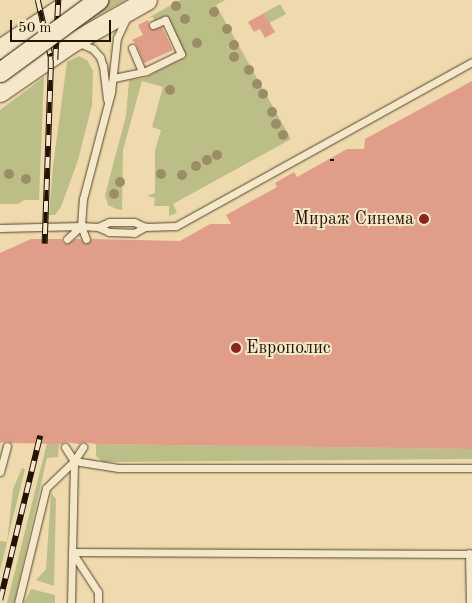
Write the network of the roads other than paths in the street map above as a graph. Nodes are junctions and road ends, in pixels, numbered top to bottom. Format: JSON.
{"nodes":[{"id":1,"x":73,"y":0,"type":"edge"},
{"id":2,"x":98,"y":0,"type":"edge"},
{"id":3,"x":144,"y":2,"type":"edge"},
{"id":4,"x":153,"y":25,"type":"dead end"},
{"id":5,"x":71,"y":43,"type":"junction"},
{"id":6,"x":132,"y":48,"type":"dead end"},
{"id":7,"x":0,"y":49,"type":"edge"},
{"id":8,"x":472,"y":62,"type":"edge"},
{"id":9,"x":0,"y":72,"type":"edge"},
{"id":10,"x":142,"y":72,"type":"junction"},
{"id":11,"x":114,"y":78,"type":"junction"},
{"id":12,"x":0,"y":92,"type":"edge"},
{"id":13,"x":108,"y":105,"type":"junction"},
{"id":14,"x":81,"y":226,"type":"junction"},
{"id":15,"x":98,"y":227,"type":"junction"},
{"id":16,"x":145,"y":227,"type":"junction"},
{"id":17,"x":0,"y":228,"type":"edge"},
{"id":18,"x":67,"y":239,"type":"dead end"},
{"id":19,"x":86,"y":239,"type":"dead end"},
{"id":20,"x":7,"y":446,"type":"dead end"},
{"id":21,"x":83,"y":446,"type":"dead end"},
{"id":22,"x":65,"y":447,"type":"dead end"},
{"id":23,"x":74,"y":462,"type":"junction"},
{"id":24,"x":472,"y":468,"type":"edge"},
{"id":25,"x":0,"y":472,"type":"edge"},
{"id":26,"x":72,"y":552,"type":"junction"},
{"id":27,"x":471,"y":554,"type":"edge"},
{"id":28,"x":18,"y":603,"type":"edge"},
{"id":29,"x":71,"y":603,"type":"edge"},
{"id":30,"x":98,"y":603,"type":"edge"},
{"id":31,"x":470,"y":603,"type":"edge"}],
"edges":[{"from":1,"to":7,"type":"main road"},
{"from":2,"to":9,"type":"main road","bridge":true},
{"from":3,"to":5,"type":"main road"},
{"from":3,"to":11,"type":"lane"},
{"from":4,"to":10,"type":"lane"},
{"from":5,"to":12,"type":"main road"},
{"from":5,"to":13,"type":"lane"},
{"from":6,"to":10,"type":"lane"},
{"from":8,"to":16,"type":"lane"},
{"from":10,"to":11,"type":"lane"},
{"from":11,"to":13,"type":"lane"},
{"from":13,"to":14,"type":"lane"},
{"from":14,"to":15,"type":"lane"},
{"from":14,"to":17,"type":"lane"},
{"from":14,"to":18,"type":"lane"},
{"from":14,"to":19,"type":"lane"},
{"from":15,"to":16,"type":"lane"},
{"from":15,"to":16,"type":"lane"},
{"from":20,"to":25,"type":"lane"},
{"from":21,"to":23,"type":"lane"},
{"from":22,"to":23,"type":"lane"},
{"from":23,"to":24,"type":"lane"},
{"from":23,"to":26,"type":"lane"},
{"from":23,"to":28,"type":"lane"},
{"from":26,"to":27,"type":"lane"},
{"from":26,"to":29,"type":"lane"},
{"from":26,"to":30,"type":"lane"},
{"from":27,"to":31,"type":"lane"}]}
